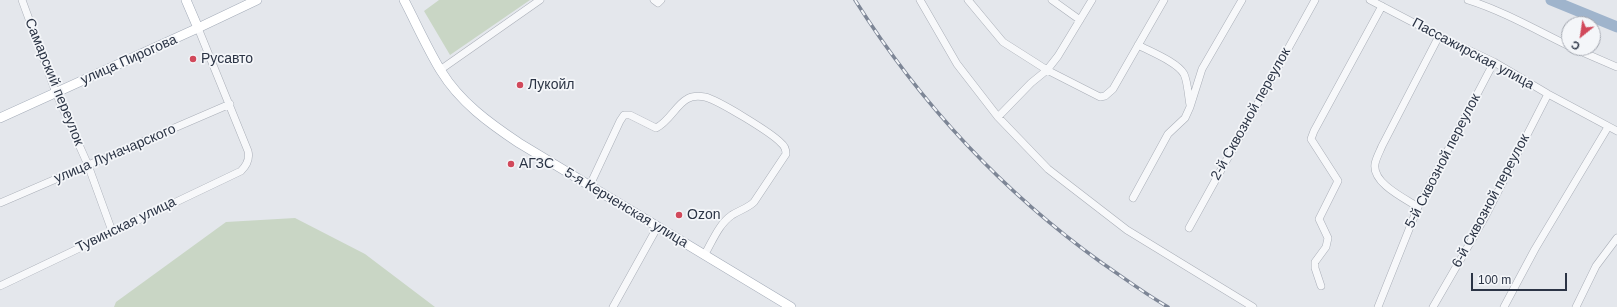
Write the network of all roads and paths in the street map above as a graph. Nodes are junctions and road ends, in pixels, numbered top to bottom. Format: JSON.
{"nodes":[{"id":1,"x":22,"y":0,"type":"edge"},
{"id":2,"x":186,"y":0,"type":"edge"},
{"id":3,"x":257,"y":0,"type":"edge"},
{"id":4,"x":404,"y":0,"type":"edge"},
{"id":5,"x":540,"y":0,"type":"edge"},
{"id":6,"x":654,"y":0,"type":"edge"},
{"id":7,"x":661,"y":0,"type":"edge"},
{"id":8,"x":920,"y":0,"type":"edge"},
{"id":9,"x":968,"y":0,"type":"edge"},
{"id":10,"x":1052,"y":0,"type":"edge"},
{"id":11,"x":1092,"y":0,"type":"edge"},
{"id":12,"x":1164,"y":0,"type":"edge"},
{"id":13,"x":1242,"y":0,"type":"edge"},
{"id":14,"x":1315,"y":0,"type":"edge"},
{"id":15,"x":1370,"y":0,"type":"edge"},
{"id":16,"x":1468,"y":0,"type":"edge"},
{"id":17,"x":1382,"y":6,"type":"junction"},
{"id":18,"x":1080,"y":20,"type":"junction"},
{"id":19,"x":198,"y":28,"type":"junction"},
{"id":20,"x":1439,"y":36,"type":"junction"},
{"id":21,"x":1561,"y":42,"type":"edge"},
{"id":22,"x":1138,"y":45,"type":"junction"},
{"id":23,"x":1592,"y":56,"type":"edge"},
{"id":24,"x":1494,"y":62,"type":"junction"},
{"id":25,"x":1617,"y":67,"type":"edge"},
{"id":26,"x":440,"y":70,"type":"junction"},
{"id":27,"x":1047,"y":70,"type":"junction"},
{"id":28,"x":56,"y":93,"type":"junction"},
{"id":29,"x":1548,"y":94,"type":"junction"},
{"id":30,"x":230,"y":104,"type":"junction"},
{"id":31,"x":1190,"y":107,"type":"junction"},
{"id":32,"x":998,"y":117,"type":"junction"},
{"id":33,"x":0,"y":118,"type":"edge"},
{"id":34,"x":1608,"y":127,"type":"junction"},
{"id":35,"x":1617,"y":131,"type":"edge"},
{"id":36,"x":88,"y":165,"type":"junction"},
{"id":37,"x":590,"y":185,"type":"junction"},
{"id":38,"x":1133,"y":198,"type":"dead end"},
{"id":39,"x":0,"y":203,"type":"edge"},
{"id":40,"x":1418,"y":207,"type":"junction"},
{"id":41,"x":658,"y":226,"type":"junction"},
{"id":42,"x":1188,"y":228,"type":"dead end"},
{"id":43,"x":112,"y":231,"type":"junction"},
{"id":44,"x":1617,"y":238,"type":"edge"},
{"id":45,"x":705,"y":254,"type":"junction"},
{"id":46,"x":0,"y":286,"type":"edge"},
{"id":47,"x":1321,"y":286,"type":"dead end"},
{"id":48,"x":613,"y":307,"type":"edge"},
{"id":49,"x":791,"y":307,"type":"edge"},
{"id":50,"x":1253,"y":307,"type":"edge"},
{"id":51,"x":1378,"y":307,"type":"edge"},
{"id":52,"x":1433,"y":307,"type":"edge"},
{"id":53,"x":1504,"y":307,"type":"edge"},
{"id":54,"x":1576,"y":307,"type":"edge"}],
"edges":[{"from":1,"to":28,"type":"street","name":"Самарский переулок"},
{"from":2,"to":19,"type":"main road"},
{"from":3,"to":19,"type":"main road","name":"улица Пирогова"},
{"from":4,"to":26,"type":"main road","name":"5-я Керченская улица"},
{"from":5,"to":26,"type":"street"},
{"from":6,"to":7,"type":"street"},
{"from":8,"to":32,"type":"street"},
{"from":9,"to":27,"type":"street"},
{"from":10,"to":18,"type":"street"},
{"from":11,"to":18,"type":"street"},
{"from":12,"to":22,"type":"street"},
{"from":13,"to":31,"type":"street"},
{"from":14,"to":42,"type":"street","name":"2-й Сквозной переулок"},
{"from":15,"to":17,"type":"street","name":"Пассажирская улица"},
{"from":16,"to":21,"type":"street"},
{"from":17,"to":20,"type":"street","name":"Пассажирская улица"},
{"from":17,"to":47,"type":"street"},
{"from":18,"to":27,"type":"street"},
{"from":19,"to":28,"type":"main road","name":"улица Пирогова"},
{"from":19,"to":30,"type":"street"},
{"from":20,"to":24,"type":"street","name":"Пассажирская улица"},
{"from":20,"to":40,"type":"street"},
{"from":22,"to":27,"type":"street"},
{"from":22,"to":31,"type":"street"},
{"from":23,"to":25,"type":"street"},
{"from":24,"to":29,"type":"street","name":"Пассажирская улица"},
{"from":24,"to":40,"type":"street","name":"5-й Сквозной переулок"},
{"from":26,"to":37,"type":"main road","name":"5-я Керченская улица"},
{"from":27,"to":32,"type":"street"},
{"from":28,"to":33,"type":"main road","name":"улица Пирогова"},
{"from":28,"to":36,"type":"street","name":"Самарский переулок"},
{"from":29,"to":34,"type":"street","name":"Пассажирская улица"},
{"from":29,"to":52,"type":"street","name":"6-й Сквозной переулок"},
{"from":30,"to":36,"type":"street","name":"улица Луначарского"},
{"from":30,"to":43,"type":"street","name":"Тувинская улица"},
{"from":31,"to":38,"type":"street"},
{"from":32,"to":50,"type":"street"},
{"from":34,"to":35,"type":"street","name":"Пассажирская улица"},
{"from":34,"to":53,"type":"street"},
{"from":36,"to":39,"type":"street","name":"улица Луначарского"},
{"from":36,"to":43,"type":"street","name":"Самарский переулок"},
{"from":37,"to":41,"type":"main road","name":"5-я Керченская улица"},
{"from":37,"to":45,"type":"street"},
{"from":40,"to":51,"type":"street","name":"5-й Сквозной переулок"},
{"from":41,"to":45,"type":"main road","name":"5-я Керченская улица"},
{"from":41,"to":48,"type":"street"},
{"from":43,"to":46,"type":"street","name":"Тувинская улица"},
{"from":44,"to":54,"type":"street"},
{"from":45,"to":49,"type":"main road","name":"5-я Керченская улица"}]}
